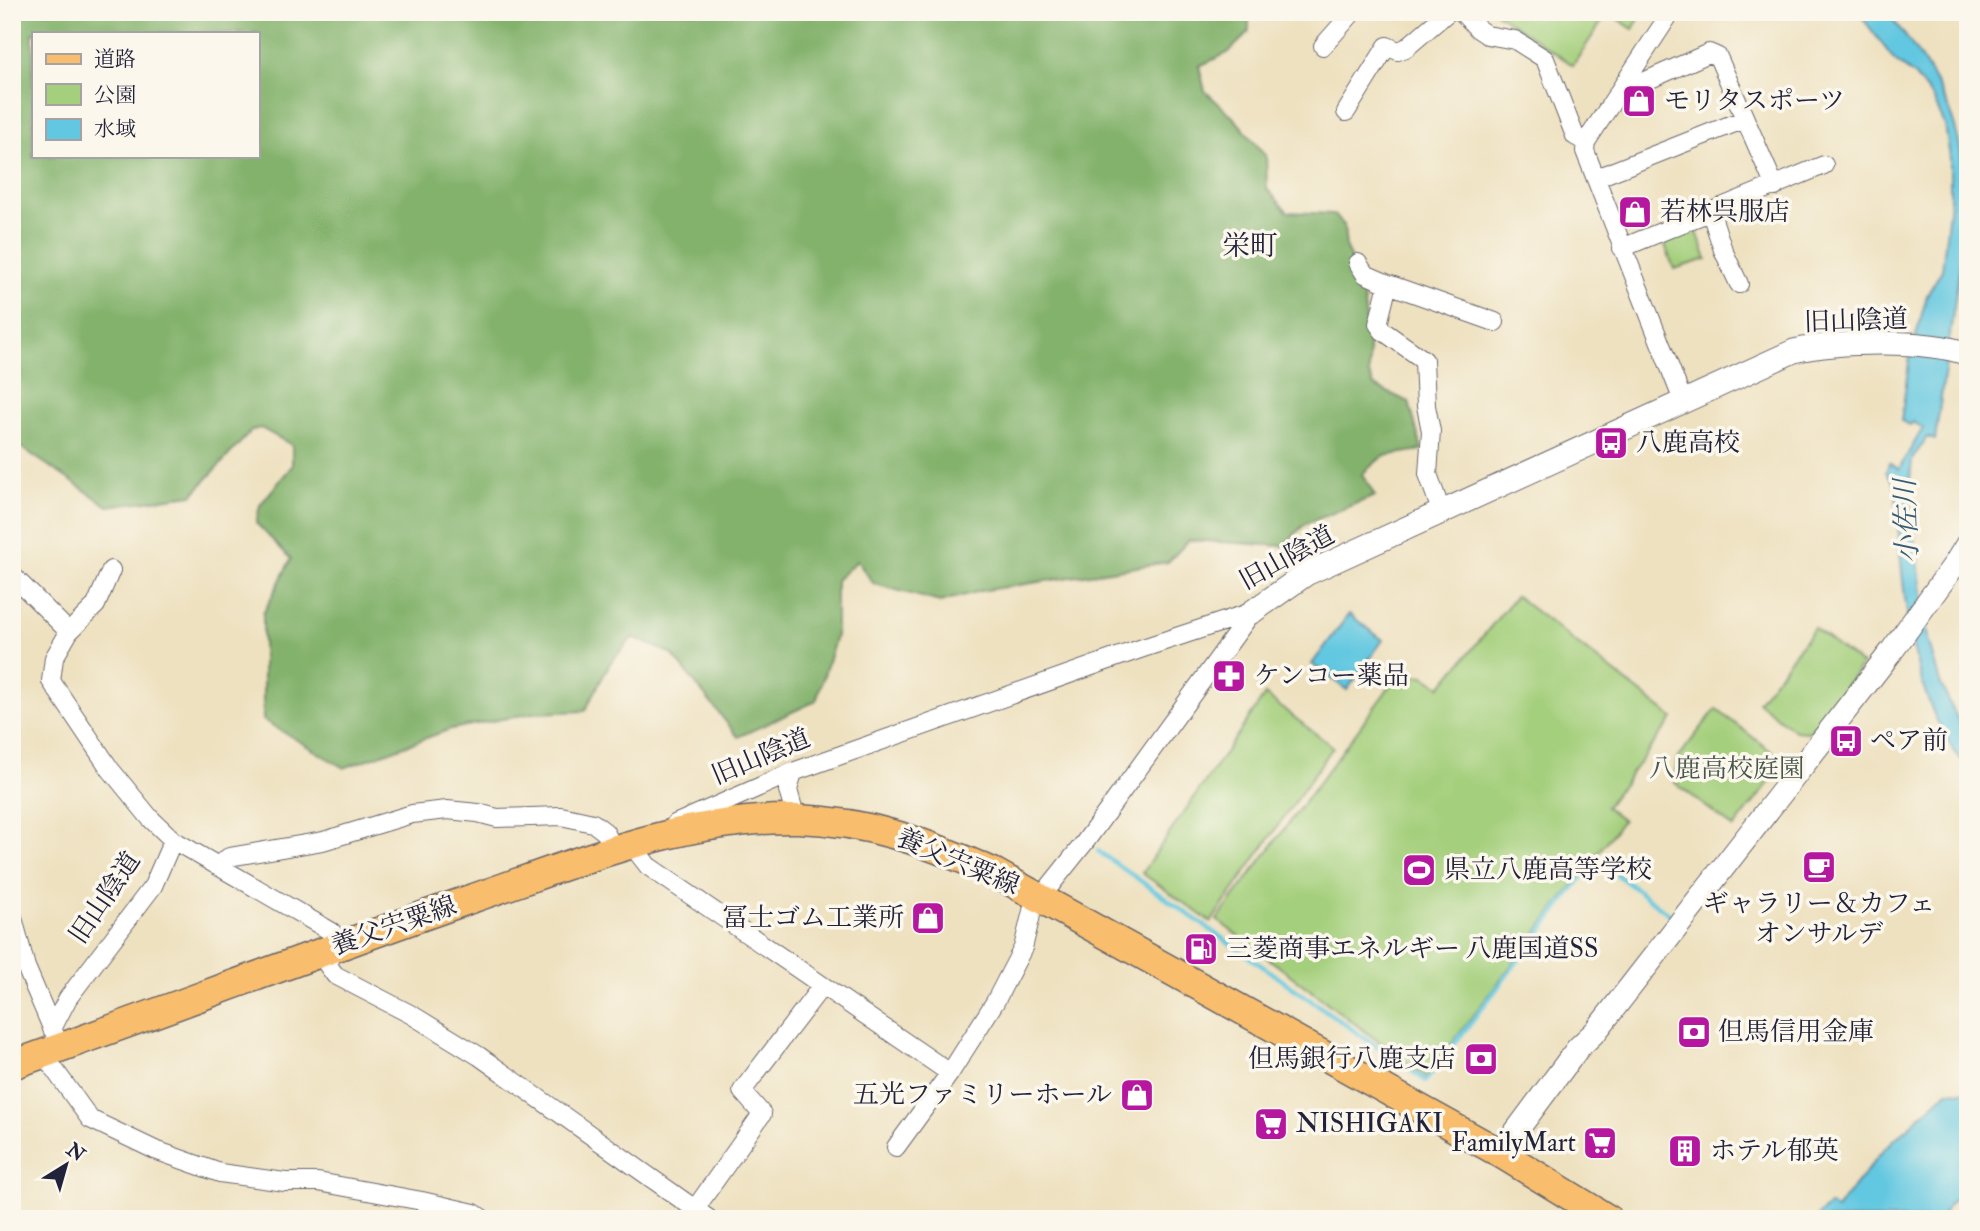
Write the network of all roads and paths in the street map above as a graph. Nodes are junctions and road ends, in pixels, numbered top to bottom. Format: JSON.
{"nodes":[{"id":1,"x":1353,"y":12,"type":"edge"},
{"id":2,"x":1448,"y":12,"type":"edge"},
{"id":3,"x":1462,"y":12,"type":"edge"},
{"id":4,"x":1671,"y":12,"type":"edge"},
{"id":5,"x":1323,"y":46,"type":"dead end"},
{"id":6,"x":1620,"y":92,"type":"junction"},
{"id":7,"x":1346,"y":112,"type":"dead end"},
{"id":8,"x":1745,"y":119,"type":"junction"},
{"id":9,"x":1586,"y":142,"type":"junction"},
{"id":10,"x":1824,"y":166,"type":"dead end"},
{"id":11,"x":1596,"y":178,"type":"junction"},
{"id":12,"x":1775,"y":187,"type":"junction"},
{"id":13,"x":1711,"y":213,"type":"junction"},
{"id":14,"x":1622,"y":248,"type":"junction"},
{"id":15,"x":1358,"y":263,"type":"dead end"},
{"id":16,"x":1388,"y":284,"type":"junction"},
{"id":17,"x":1739,"y":284,"type":"dead end"},
{"id":18,"x":1495,"y":322,"type":"dead end"},
{"id":19,"x":1961,"y":351,"type":"edge"},
{"id":20,"x":1682,"y":401,"type":"junction"},
{"id":21,"x":1441,"y":511,"type":"junction"},
{"id":22,"x":1963,"y":556,"type":"edge"},
{"id":23,"x":111,"y":570,"type":"dead end"},
{"id":24,"x":12,"y":575,"type":"edge"},
{"id":25,"x":1252,"y":612,"type":"junction"},
{"id":26,"x":69,"y":632,"type":"junction"},
{"id":27,"x":793,"y":772,"type":"junction"},
{"id":28,"x":796,"y":819,"type":"junction"},
{"id":29,"x":173,"y":840,"type":"junction"},
{"id":30,"x":622,"y":846,"type":"junction"},
{"id":31,"x":217,"y":866,"type":"junction"},
{"id":32,"x":1040,"y":898,"type":"junction"},
{"id":33,"x":12,"y":914,"type":"edge"},
{"id":34,"x":338,"y":946,"type":"junction"},
{"id":35,"x":19,"y":970,"type":"edge"},
{"id":36,"x":822,"y":986,"type":"junction"},
{"id":37,"x":53,"y":1043,"type":"junction"},
{"id":38,"x":12,"y":1065,"type":"edge"},
{"id":39,"x":950,"y":1073,"type":"junction"},
{"id":40,"x":896,"y":1147,"type":"dead end"},
{"id":41,"x":1500,"y":1153,"type":"junction"},
{"id":42,"x":702,"y":1214,"type":"edge"},
{"id":43,"x":483,"y":1219,"type":"edge"},
{"id":44,"x":1608,"y":1219,"type":"edge"}],
"edges":[{"from":1,"to":5,"type":"street"},
{"from":2,"to":7,"type":"street"},
{"from":3,"to":9,"type":"street"},
{"from":4,"to":6,"type":"street"},
{"from":6,"to":8,"type":"street"},
{"from":6,"to":9,"type":"street"},
{"from":8,"to":11,"type":"street"},
{"from":8,"to":12,"type":"street"},
{"from":9,"to":11,"type":"street"},
{"from":10,"to":12,"type":"street"},
{"from":11,"to":14,"type":"street"},
{"from":12,"to":13,"type":"street"},
{"from":13,"to":14,"type":"street"},
{"from":13,"to":17,"type":"street"},
{"from":14,"to":20,"type":"street"},
{"from":15,"to":16,"type":"street"},
{"from":16,"to":18,"type":"street"},
{"from":16,"to":21,"type":"street"},
{"from":19,"to":20,"type":"street","name":"旧山陰道"},
{"from":20,"to":21,"type":"street","name":"旧山陰道"},
{"from":21,"to":25,"type":"street","name":"旧山陰道"},
{"from":22,"to":41,"type":"street"},
{"from":23,"to":26,"type":"street"},
{"from":24,"to":26,"type":"street"},
{"from":25,"to":27,"type":"street","name":"旧山陰道"},
{"from":25,"to":32,"type":"street"},
{"from":26,"to":29,"type":"street"},
{"from":27,"to":28,"type":"street"},
{"from":27,"to":30,"type":"street","name":"旧山陰道"},
{"from":28,"to":30,"type":"main road","name":"養父宍粟線"},
{"from":28,"to":32,"type":"main road","name":"養父宍粟線"},
{"from":29,"to":31,"type":"street","name":"旧山陰道"},
{"from":29,"to":37,"type":"street","name":"旧山陰道"},
{"from":30,"to":31,"type":"street"},
{"from":30,"to":34,"type":"main road","name":"養父宍粟線"},
{"from":30,"to":36,"type":"street"},
{"from":31,"to":34,"type":"street","name":"旧山陰道"},
{"from":32,"to":39,"type":"street"},
{"from":32,"to":41,"type":"main road","name":"養父宍粟線"},
{"from":33,"to":35,"type":"street"},
{"from":34,"to":37,"type":"main road","name":"養父宍粟線"},
{"from":34,"to":42,"type":"street"},
{"from":35,"to":37,"type":"street"},
{"from":36,"to":39,"type":"street"},
{"from":36,"to":42,"type":"street"},
{"from":37,"to":38,"type":"main road","name":"養父宍粟線"},
{"from":37,"to":43,"type":"street"},
{"from":39,"to":40,"type":"street"},
{"from":41,"to":44,"type":"main road","name":"養父宍粟線"}]}
